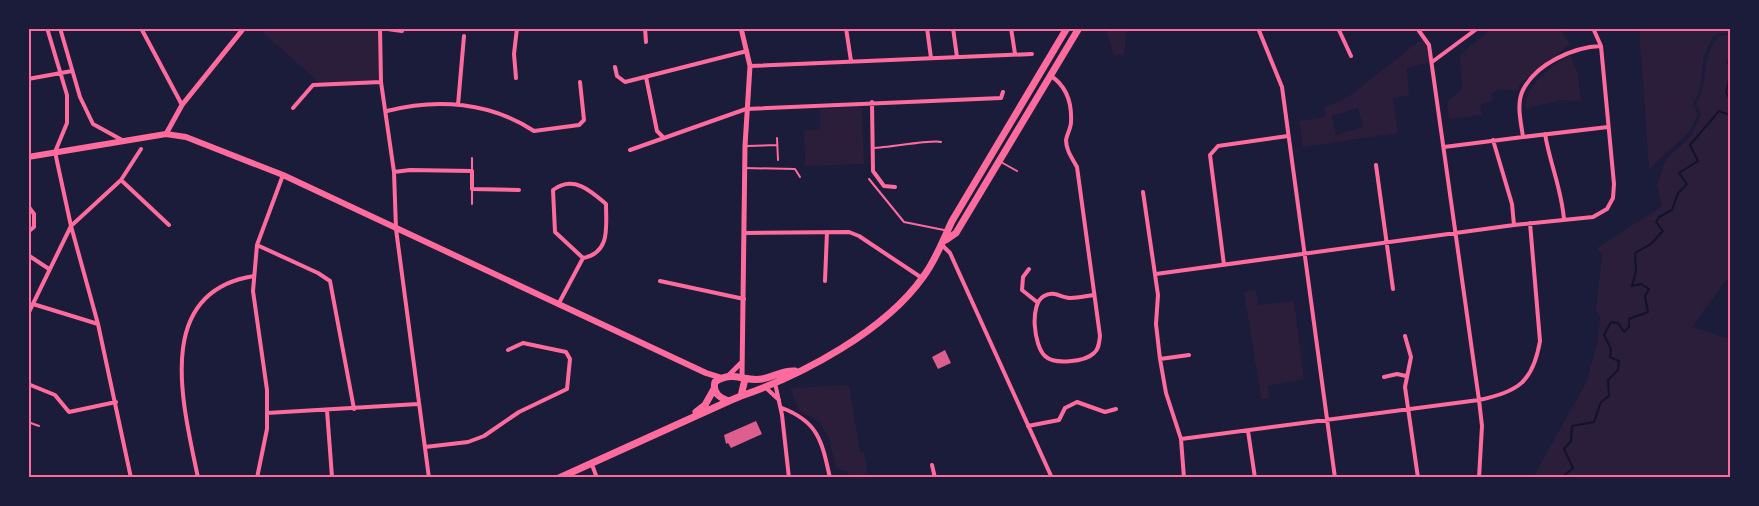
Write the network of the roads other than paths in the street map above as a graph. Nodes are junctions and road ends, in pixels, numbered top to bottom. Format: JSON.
{"nodes":[{"id":1,"x":47,"y":28,"type":"edge"},
{"id":2,"x":60,"y":28,"type":"edge"},
{"id":3,"x":141,"y":28,"type":"edge"},
{"id":4,"x":380,"y":28,"type":"edge"},
{"id":5,"x":517,"y":28,"type":"edge"},
{"id":6,"x":645,"y":28,"type":"edge"},
{"id":7,"x":741,"y":28,"type":"edge"},
{"id":8,"x":846,"y":28,"type":"edge"},
{"id":9,"x":927,"y":28,"type":"edge"},
{"id":10,"x":953,"y":28,"type":"edge"},
{"id":11,"x":1011,"y":28,"type":"edge"},
{"id":12,"x":1067,"y":28,"type":"edge"},
{"id":13,"x":1079,"y":28,"type":"edge"},
{"id":14,"x":1338,"y":28,"type":"edge"},
{"id":15,"x":1417,"y":28,"type":"edge"},
{"id":16,"x":1478,"y":28,"type":"edge"},
{"id":17,"x":1593,"y":28,"type":"edge"},
{"id":18,"x":1259,"y":29,"type":"edge"},
{"id":19,"x":241,"y":30,"type":"edge"},
{"id":20,"x":402,"y":31,"type":"dead end"},
{"id":21,"x":464,"y":36,"type":"dead end"},
{"id":22,"x":646,"y":42,"type":"dead end"},
{"id":23,"x":1601,"y":46,"type":"junction"},
{"id":24,"x":747,"y":50,"type":"junction"},
{"id":25,"x":1015,"y":54,"type":"junction"},
{"id":26,"x":1032,"y":54,"type":"dead end"},
{"id":27,"x":1351,"y":56,"type":"dead end"},
{"id":28,"x":957,"y":57,"type":"junction"},
{"id":29,"x":931,"y":58,"type":"junction"},
{"id":30,"x":851,"y":61,"type":"junction"},
{"id":31,"x":1432,"y":62,"type":"junction"},
{"id":32,"x":750,"y":66,"type":"junction"},
{"id":33,"x":615,"y":68,"type":"dead end"},
{"id":34,"x":72,"y":71,"type":"junction"},
{"id":35,"x":60,"y":73,"type":"junction"},
{"id":36,"x":1049,"y":75,"type":"junction"},
{"id":37,"x":646,"y":77,"type":"junction"},
{"id":38,"x":516,"y":78,"type":"dead end"},
{"id":39,"x":29,"y":79,"type":"edge"},
{"id":40,"x":381,"y":82,"type":"junction"},
{"id":41,"x":580,"y":82,"type":"dead end"},
{"id":42,"x":1003,"y":92,"type":"dead end"},
{"id":43,"x":872,"y":102,"type":"junction"},
{"id":44,"x":182,"y":105,"type":"junction"},
{"id":45,"x":458,"y":105,"type":"junction"},
{"id":46,"x":293,"y":108,"type":"dead end"},
{"id":47,"x":746,"y":109,"type":"junction"},
{"id":48,"x":387,"y":111,"type":"junction"},
{"id":49,"x":1608,"y":127,"type":"junction"},
{"id":50,"x":166,"y":134,"type":"junction"},
{"id":51,"x":1545,"y":134,"type":"junction"},
{"id":52,"x":1288,"y":136,"type":"junction"},
{"id":53,"x":663,"y":137,"type":"junction"},
{"id":54,"x":1523,"y":137,"type":"junction"},
{"id":55,"x":777,"y":138,"type":"dead end"},
{"id":56,"x":1493,"y":140,"type":"junction"},
{"id":57,"x":124,"y":141,"type":"junction"},
{"id":58,"x":941,"y":142,"type":"dead end"},
{"id":59,"x":777,"y":145,"type":"junction"},
{"id":60,"x":745,"y":146,"type":"junction"},
{"id":61,"x":1444,"y":147,"type":"junction"},
{"id":62,"x":873,"y":148,"type":"junction"},
{"id":63,"x":141,"y":149,"type":"dead end"},
{"id":64,"x":630,"y":150,"type":"dead end"},
{"id":65,"x":55,"y":152,"type":"junction"},
{"id":66,"x":28,"y":157,"type":"edge"},
{"id":67,"x":472,"y":158,"type":"dead end"},
{"id":68,"x":778,"y":160,"type":"dead end"},
{"id":69,"x":999,"y":161,"type":"junction"},
{"id":70,"x":1376,"y":165,"type":"dead end"},
{"id":71,"x":744,"y":168,"type":"junction"},
{"id":72,"x":472,"y":171,"type":"junction"},
{"id":73,"x":1017,"y":171,"type":"dead end"},
{"id":74,"x":394,"y":172,"type":"junction"},
{"id":75,"x":283,"y":176,"type":"junction"},
{"id":76,"x":800,"y":177,"type":"dead end"},
{"id":77,"x":869,"y":178,"type":"dead end"},
{"id":78,"x":120,"y":180,"type":"junction"},
{"id":79,"x":895,"y":187,"type":"dead end"},
{"id":80,"x":472,"y":189,"type":"junction"},
{"id":81,"x":519,"y":190,"type":"dead end"},
{"id":82,"x":1143,"y":192,"type":"dead end"},
{"id":83,"x":472,"y":204,"type":"dead end"},
{"id":84,"x":28,"y":206,"type":"edge"},
{"id":85,"x":1564,"y":220,"type":"junction"},
{"id":86,"x":1530,"y":223,"type":"junction"},
{"id":87,"x":169,"y":225,"type":"dead end"},
{"id":88,"x":1514,"y":225,"type":"junction"},
{"id":89,"x":71,"y":226,"type":"junction"},
{"id":90,"x":396,"y":229,"type":"junction"},
{"id":91,"x":948,"y":231,"type":"junction"},
{"id":92,"x":28,"y":232,"type":"edge"},
{"id":93,"x":828,"y":232,"type":"junction"},
{"id":94,"x":745,"y":233,"type":"junction"},
{"id":95,"x":956,"y":233,"type":"junction"},
{"id":96,"x":1457,"y":233,"type":"junction"},
{"id":97,"x":1387,"y":242,"type":"junction"},
{"id":98,"x":944,"y":243,"type":"junction"},
{"id":99,"x":257,"y":245,"type":"junction"},
{"id":100,"x":1305,"y":254,"type":"junction"},
{"id":101,"x":28,"y":255,"type":"edge"},
{"id":102,"x":584,"y":258,"type":"junction"},
{"id":103,"x":1224,"y":265,"type":"junction"},
{"id":104,"x":49,"y":269,"type":"junction"},
{"id":105,"x":1029,"y":269,"type":"dead end"},
{"id":106,"x":1156,"y":274,"type":"junction"},
{"id":107,"x":254,"y":276,"type":"junction"},
{"id":108,"x":922,"y":278,"type":"junction"},
{"id":109,"x":660,"y":281,"type":"dead end"},
{"id":110,"x":825,"y":281,"type":"dead end"},
{"id":111,"x":1393,"y":289,"type":"dead end"},
{"id":112,"x":1094,"y":295,"type":"junction"},
{"id":113,"x":744,"y":300,"type":"junction"},
{"id":114,"x":1037,"y":302,"type":"junction"},
{"id":115,"x":559,"y":303,"type":"junction"},
{"id":116,"x":33,"y":304,"type":"junction"},
{"id":117,"x":29,"y":312,"type":"edge"},
{"id":118,"x":98,"y":324,"type":"junction"},
{"id":119,"x":1405,"y":336,"type":"dead end"},
{"id":120,"x":508,"y":350,"type":"dead end"},
{"id":121,"x":1189,"y":355,"type":"dead end"},
{"id":122,"x":1160,"y":359,"type":"junction"},
{"id":123,"x":741,"y":363,"type":"junction"},
{"id":124,"x":795,"y":371,"type":"junction"},
{"id":125,"x":1406,"y":376,"type":"junction"},
{"id":126,"x":769,"y":377,"type":"junction"},
{"id":127,"x":1384,"y":377,"type":"dead end"},
{"id":128,"x":743,"y":378,"type":"junction"},
{"id":129,"x":720,"y":381,"type":"junction"},
{"id":130,"x":775,"y":383,"type":"junction"},
{"id":131,"x":28,"y":384,"type":"edge"},
{"id":132,"x":764,"y":386,"type":"junction"},
{"id":133,"x":741,"y":396,"type":"junction"},
{"id":134,"x":1479,"y":400,"type":"junction"},
{"id":135,"x":729,"y":401,"type":"junction"},
{"id":136,"x":780,"y":401,"type":"junction"},
{"id":137,"x":116,"y":402,"type":"junction"},
{"id":138,"x":418,"y":404,"type":"junction"},
{"id":139,"x":781,"y":408,"type":"junction"},
{"id":140,"x":354,"y":409,"type":"junction"},
{"id":141,"x":327,"y":410,"type":"junction"},
{"id":142,"x":1116,"y":410,"type":"dead end"},
{"id":143,"x":1408,"y":410,"type":"junction"},
{"id":144,"x":267,"y":413,"type":"junction"},
{"id":145,"x":689,"y":417,"type":"junction"},
{"id":146,"x":1328,"y":420,"type":"junction"},
{"id":147,"x":28,"y":422,"type":"edge"},
{"id":148,"x":39,"y":426,"type":"dead end"},
{"id":149,"x":1028,"y":426,"type":"junction"},
{"id":150,"x":1248,"y":431,"type":"junction"},
{"id":151,"x":1181,"y":439,"type":"junction"},
{"id":152,"x":425,"y":447,"type":"junction"},
{"id":153,"x":591,"y":462,"type":"junction"},
{"id":154,"x":932,"y":465,"type":"dead end"},
{"id":155,"x":131,"y":477,"type":"edge"},
{"id":156,"x":198,"y":477,"type":"edge"},
{"id":157,"x":257,"y":477,"type":"edge"},
{"id":158,"x":332,"y":477,"type":"edge"},
{"id":159,"x":429,"y":477,"type":"edge"},
{"id":160,"x":559,"y":477,"type":"edge"},
{"id":161,"x":597,"y":477,"type":"edge"},
{"id":162,"x":789,"y":477,"type":"edge"},
{"id":163,"x":830,"y":477,"type":"edge"},
{"id":164,"x":935,"y":477,"type":"edge"},
{"id":165,"x":1052,"y":477,"type":"edge"},
{"id":166,"x":1184,"y":477,"type":"edge"},
{"id":167,"x":1255,"y":477,"type":"edge"},
{"id":168,"x":1335,"y":477,"type":"edge"},
{"id":169,"x":1418,"y":477,"type":"edge"},
{"id":170,"x":1479,"y":477,"type":"edge"}],
"edges":[{"from":1,"to":35,"type":"street"},
{"from":2,"to":34,"type":"street"},
{"from":3,"to":44,"type":"street"},
{"from":4,"to":20,"type":"street"},
{"from":4,"to":40,"type":"street"},
{"from":5,"to":38,"type":"street"},
{"from":6,"to":22,"type":"street"},
{"from":7,"to":24,"type":"street"},
{"from":8,"to":30,"type":"street"},
{"from":9,"to":29,"type":"street"},
{"from":10,"to":28,"type":"street"},
{"from":11,"to":25,"type":"street"},
{"from":12,"to":91,"type":"highway"},
{"from":13,"to":36,"type":"highway"},
{"from":14,"to":27,"type":"street"},
{"from":15,"to":31,"type":"street"},
{"from":16,"to":31,"type":"street"},
{"from":17,"to":23,"type":"street"},
{"from":18,"to":52,"type":"street"},
{"from":19,"to":44,"type":"street"},
{"from":21,"to":45,"type":"street"},
{"from":23,"to":49,"type":"street"},
{"from":23,"to":54,"type":"street"},
{"from":24,"to":32,"type":"street"},
{"from":24,"to":37,"type":"street"},
{"from":25,"to":26,"type":"street"},
{"from":25,"to":28,"type":"street"},
{"from":28,"to":29,"type":"street"},
{"from":29,"to":30,"type":"street"},
{"from":30,"to":32,"type":"street"},
{"from":31,"to":61,"type":"street"},
{"from":32,"to":47,"type":"street"},
{"from":33,"to":37,"type":"street"},
{"from":34,"to":35,"type":"street"},
{"from":34,"to":57,"type":"street"},
{"from":35,"to":39,"type":"street"},
{"from":35,"to":65,"type":"street"},
{"from":36,"to":69,"type":"highway"},
{"from":36,"to":112,"type":"street"},
{"from":37,"to":53,"type":"street"},
{"from":40,"to":46,"type":"street"},
{"from":40,"to":48,"type":"street"},
{"from":41,"to":45,"type":"street"},
{"from":42,"to":43,"type":"street"},
{"from":43,"to":47,"type":"street"},
{"from":43,"to":62,"type":"street"},
{"from":44,"to":50,"type":"street"},
{"from":45,"to":48,"type":"street"},
{"from":47,"to":53,"type":"street"},
{"from":47,"to":60,"type":"street"},
{"from":48,"to":74,"type":"street"},
{"from":49,"to":51,"type":"street"},
{"from":49,"to":85,"type":"street"},
{"from":50,"to":57,"type":"main road"},
{"from":50,"to":75,"type":"main road"},
{"from":51,"to":54,"type":"street"},
{"from":51,"to":85,"type":"street"},
{"from":52,"to":100,"type":"street"},
{"from":52,"to":103,"type":"street"},
{"from":53,"to":64,"type":"street"},
{"from":54,"to":56,"type":"street"},
{"from":55,"to":59,"type":"lane"},
{"from":56,"to":61,"type":"street"},
{"from":56,"to":88,"type":"street"},
{"from":57,"to":65,"type":"main road"},
{"from":58,"to":62,"type":"lane"},
{"from":59,"to":60,"type":"lane"},
{"from":59,"to":68,"type":"lane"},
{"from":60,"to":71,"type":"street"},
{"from":61,"to":96,"type":"street"},
{"from":62,"to":79,"type":"street"},
{"from":63,"to":78,"type":"street"},
{"from":65,"to":66,"type":"main road"},
{"from":65,"to":89,"type":"street"},
{"from":67,"to":72,"type":"lane"},
{"from":69,"to":73,"type":"lane"},
{"from":69,"to":95,"type":"highway"},
{"from":70,"to":97,"type":"street"},
{"from":71,"to":76,"type":"lane"},
{"from":71,"to":94,"type":"street"},
{"from":72,"to":74,"type":"street"},
{"from":72,"to":80,"type":"street"},
{"from":74,"to":90,"type":"street"},
{"from":75,"to":90,"type":"main road"},
{"from":75,"to":99,"type":"street"},
{"from":77,"to":91,"type":"lane"},
{"from":78,"to":87,"type":"street"},
{"from":78,"to":89,"type":"street"},
{"from":80,"to":81,"type":"street"},
{"from":80,"to":83,"type":"lane"},
{"from":82,"to":106,"type":"street"},
{"from":84,"to":92,"type":"street"},
{"from":85,"to":86,"type":"street"},
{"from":86,"to":88,"type":"street"},
{"from":86,"to":134,"type":"street"},
{"from":88,"to":96,"type":"street"},
{"from":89,"to":104,"type":"street"},
{"from":89,"to":118,"type":"street"},
{"from":90,"to":115,"type":"main road"},
{"from":90,"to":138,"type":"street"},
{"from":91,"to":95,"type":"lane"},
{"from":91,"to":98,"type":"highway"},
{"from":93,"to":94,"type":"street"},
{"from":93,"to":108,"type":"street"},
{"from":93,"to":110,"type":"street"},
{"from":94,"to":113,"type":"street"},
{"from":95,"to":98,"type":"highway"},
{"from":96,"to":97,"type":"street"},
{"from":96,"to":134,"type":"street"},
{"from":97,"to":100,"type":"street"},
{"from":97,"to":111,"type":"street"},
{"from":98,"to":108,"type":"highway"},
{"from":98,"to":149,"type":"street"},
{"from":99,"to":107,"type":"street"},
{"from":99,"to":140,"type":"street"},
{"from":100,"to":103,"type":"street"},
{"from":100,"to":146,"type":"street"},
{"from":101,"to":104,"type":"street"},
{"from":102,"to":102,"type":"street"},
{"from":102,"to":115,"type":"street"},
{"from":103,"to":106,"type":"street"},
{"from":104,"to":116,"type":"street"},
{"from":105,"to":114,"type":"street"},
{"from":106,"to":122,"type":"street"},
{"from":107,"to":144,"type":"street"},
{"from":107,"to":156,"type":"street"},
{"from":108,"to":124,"type":"highway"},
{"from":109,"to":113,"type":"street"},
{"from":112,"to":114,"type":"street"},
{"from":112,"to":114,"type":"street"},
{"from":113,"to":123,"type":"street"},
{"from":115,"to":129,"type":"main road"},
{"from":116,"to":117,"type":"street"},
{"from":116,"to":118,"type":"street"},
{"from":118,"to":137,"type":"street"},
{"from":119,"to":125,"type":"street"},
{"from":120,"to":152,"type":"street"},
{"from":121,"to":122,"type":"street"},
{"from":122,"to":151,"type":"street"},
{"from":123,"to":128,"type":"street"},
{"from":123,"to":129,"type":"street"},
{"from":124,"to":126,"type":"highway"},
{"from":124,"to":130,"type":"highway"},
{"from":125,"to":127,"type":"street"},
{"from":125,"to":143,"type":"street"},
{"from":126,"to":128,"type":"highway"},
{"from":126,"to":130,"type":"street"},
{"from":128,"to":129,"type":"highway"},
{"from":128,"to":133,"type":"highway"},
{"from":129,"to":135,"type":"highway"},
{"from":129,"to":145,"type":"highway"},
{"from":130,"to":132,"type":"highway"},
{"from":130,"to":136,"type":"street"},
{"from":131,"to":137,"type":"street"},
{"from":132,"to":133,"type":"highway"},
{"from":132,"to":136,"type":"street"},
{"from":133,"to":135,"type":"highway"},
{"from":134,"to":143,"type":"street"},
{"from":134,"to":170,"type":"street"},
{"from":135,"to":145,"type":"highway"},
{"from":136,"to":139,"type":"street"},
{"from":137,"to":155,"type":"street"},
{"from":138,"to":140,"type":"street"},
{"from":138,"to":152,"type":"street"},
{"from":139,"to":162,"type":"street"},
{"from":139,"to":163,"type":"street"},
{"from":140,"to":141,"type":"street"},
{"from":141,"to":144,"type":"street"},
{"from":141,"to":158,"type":"street"},
{"from":142,"to":149,"type":"street"},
{"from":143,"to":146,"type":"street"},
{"from":143,"to":169,"type":"street"},
{"from":144,"to":157,"type":"street"},
{"from":145,"to":153,"type":"highway"},
{"from":146,"to":150,"type":"street"},
{"from":146,"to":168,"type":"street"},
{"from":147,"to":148,"type":"lane"},
{"from":149,"to":165,"type":"street"},
{"from":150,"to":151,"type":"street"},
{"from":150,"to":167,"type":"street"},
{"from":151,"to":166,"type":"street"},
{"from":152,"to":159,"type":"street"},
{"from":153,"to":160,"type":"highway"},
{"from":153,"to":161,"type":"street"},
{"from":154,"to":164,"type":"street"}]}
